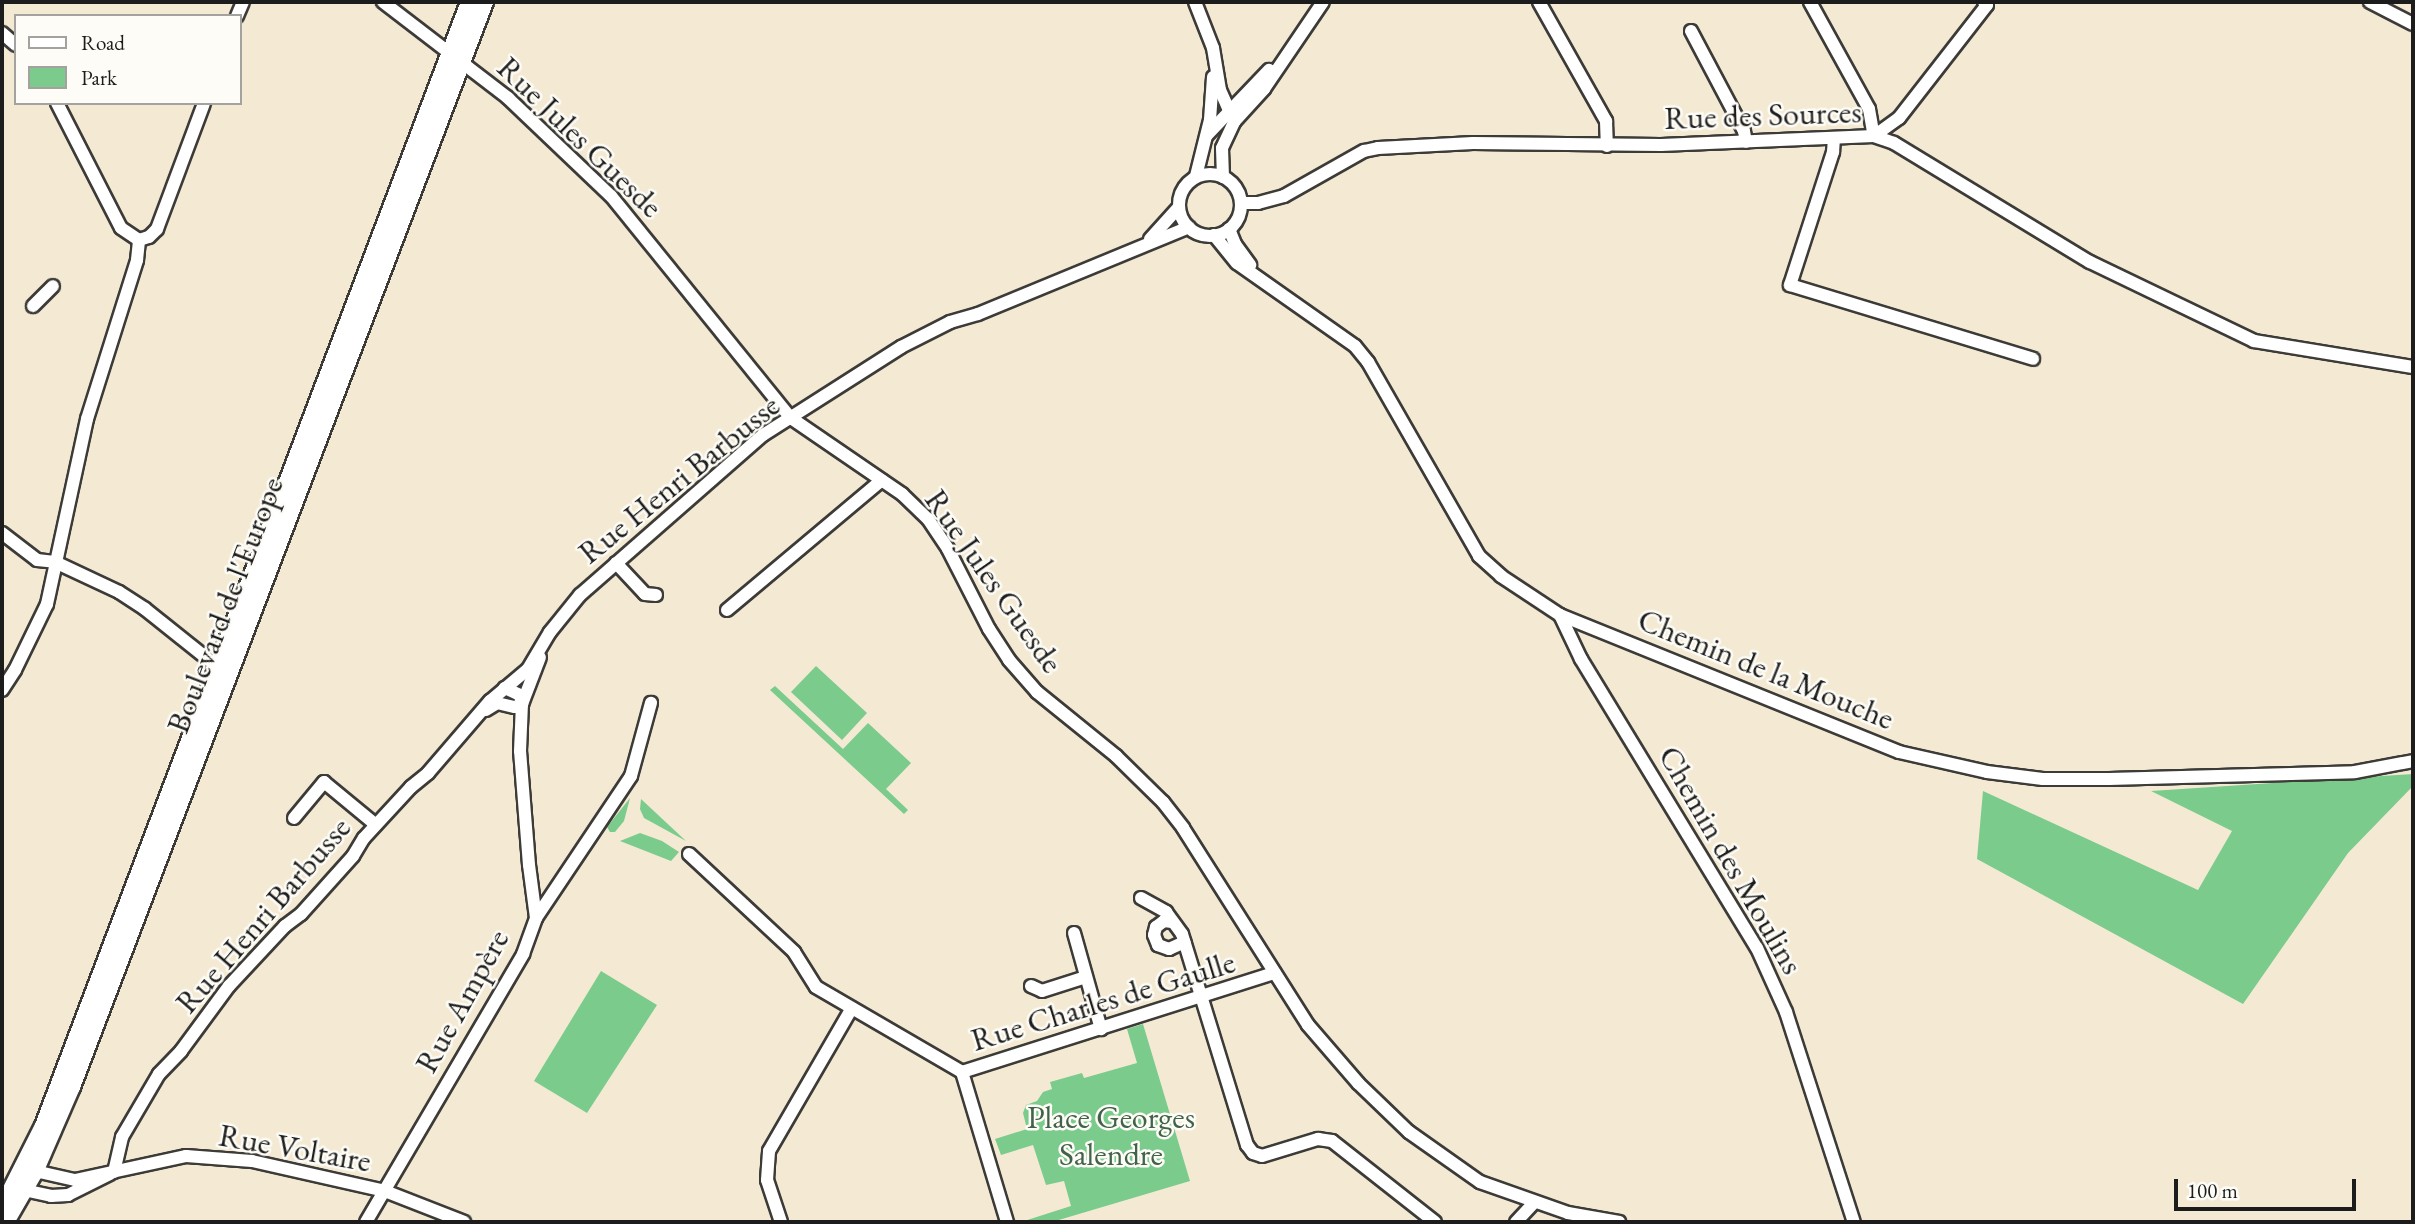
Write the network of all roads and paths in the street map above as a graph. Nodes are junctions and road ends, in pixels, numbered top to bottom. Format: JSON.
{"nodes":[{"id":1,"x":383,"y":2,"type":"edge"},
{"id":2,"x":469,"y":2,"type":"edge"},
{"id":3,"x":485,"y":2,"type":"edge"},
{"id":4,"x":1195,"y":2,"type":"edge"},
{"id":5,"x":1324,"y":2,"type":"edge"},
{"id":6,"x":1539,"y":2,"type":"edge"},
{"id":7,"x":1810,"y":2,"type":"edge"},
{"id":8,"x":1984,"y":2,"type":"edge"},
{"id":9,"x":2370,"y":2,"type":"edge"},
{"id":10,"x":2413,"y":24,"type":"edge"},
{"id":11,"x":1691,"y":31,"type":"dead end"},
{"id":12,"x":456,"y":57,"type":"junction"},
{"id":13,"x":1214,"y":59,"type":"junction"},
{"id":14,"x":58,"y":105,"type":"edge"},
{"id":15,"x":203,"y":105,"type":"edge"},
{"id":16,"x":1232,"y":117,"type":"junction"},
{"id":17,"x":1207,"y":136,"type":"junction"},
{"id":18,"x":1874,"y":136,"type":"junction"},
{"id":19,"x":1834,"y":138,"type":"junction"},
{"id":20,"x":1746,"y":142,"type":"junction"},
{"id":21,"x":1607,"y":146,"type":"junction"},
{"id":22,"x":1196,"y":176,"type":"junction"},
{"id":23,"x":1223,"y":177,"type":"junction"},
{"id":24,"x":1241,"y":203,"type":"junction"},
{"id":25,"x":1179,"y":208,"type":"junction"},
{"id":26,"x":1189,"y":227,"type":"junction"},
{"id":27,"x":1229,"y":229,"type":"junction"},
{"id":28,"x":1214,"y":235,"type":"junction"},
{"id":29,"x":139,"y":240,"type":"junction"},
{"id":30,"x":1132,"y":251,"type":"junction"},
{"id":31,"x":1260,"y":276,"type":"junction"},
{"id":32,"x":53,"y":286,"type":"dead end"},
{"id":33,"x":33,"y":306,"type":"dead end"},
{"id":34,"x":2033,"y":359,"type":"dead end"},
{"id":35,"x":2413,"y":366,"type":"edge"},
{"id":36,"x":791,"y":418,"type":"junction"},
{"id":37,"x":882,"y":480,"type":"junction"},
{"id":38,"x":2,"y":533,"type":"edge"},
{"id":39,"x":55,"y":562,"type":"junction"},
{"id":40,"x":616,"y":563,"type":"junction"},
{"id":41,"x":656,"y":595,"type":"dead end"},
{"id":42,"x":727,"y":610,"type":"dead end"},
{"id":43,"x":1560,"y":615,"type":"junction"},
{"id":44,"x":543,"y":644,"type":"junction"},
{"id":45,"x":221,"y":670,"type":"junction"},
{"id":46,"x":505,"y":688,"type":"junction"},
{"id":47,"x":2,"y":690,"type":"edge"},
{"id":48,"x":651,"y":703,"type":"dead end"},
{"id":49,"x":522,"y":704,"type":"junction"},
{"id":50,"x":482,"y":713,"type":"junction"},
{"id":51,"x":2413,"y":761,"type":"edge"},
{"id":52,"x":294,"y":818,"type":"dead end"},
{"id":53,"x":376,"y":825,"type":"junction"},
{"id":54,"x":689,"y":854,"type":"dead end"},
{"id":55,"x":1141,"y":898,"type":"dead end"},
{"id":56,"x":536,"y":918,"type":"junction"},
{"id":57,"x":1172,"y":922,"type":"junction"},
{"id":58,"x":1074,"y":933,"type":"dead end"},
{"id":59,"x":1185,"y":942,"type":"junction"},
{"id":60,"x":1275,"y":973,"type":"junction"},
{"id":61,"x":1086,"y":977,"type":"junction"},
{"id":62,"x":1031,"y":985,"type":"dead end"},
{"id":63,"x":1201,"y":997,"type":"junction"},
{"id":64,"x":852,"y":1008,"type":"junction"},
{"id":65,"x":1101,"y":1028,"type":"junction"},
{"id":66,"x":962,"y":1072,"type":"junction"},
{"id":67,"x":30,"y":1170,"type":"junction"},
{"id":68,"x":114,"y":1172,"type":"junction"},
{"id":69,"x":75,"y":1180,"type":"junction"},
{"id":70,"x":385,"y":1191,"type":"junction"},
{"id":71,"x":68,"y":1195,"type":"junction"},
{"id":72,"x":8,"y":1199,"type":"edge"},
{"id":73,"x":1534,"y":1203,"type":"junction"},
{"id":74,"x":6,"y":1222,"type":"edge"},
{"id":75,"x":366,"y":1222,"type":"edge"},
{"id":76,"x":464,"y":1222,"type":"edge"},
{"id":77,"x":781,"y":1222,"type":"edge"},
{"id":78,"x":1007,"y":1222,"type":"edge"},
{"id":79,"x":1436,"y":1222,"type":"edge"},
{"id":80,"x":1516,"y":1222,"type":"edge"},
{"id":81,"x":1619,"y":1222,"type":"edge"},
{"id":82,"x":1854,"y":1222,"type":"edge"}],
"edges":[{"from":1,"to":12,"type":"street","name":"Rue Jules Guesde"},
{"from":2,"to":12,"type":"main road","name":"Boulevard de l'Europe"},
{"from":3,"to":12,"type":"main road","name":"Boulevard de l'Europe"},
{"from":4,"to":13,"type":"street"},
{"from":5,"to":16,"type":"street"},
{"from":6,"to":21,"type":"street"},
{"from":7,"to":18,"type":"street"},
{"from":8,"to":18,"type":"street"},
{"from":9,"to":10,"type":"street"},
{"from":11,"to":20,"type":"street"},
{"from":12,"to":36,"type":"street","name":"Rue Jules Guesde"},
{"from":12,"to":45,"type":"main road","name":"Boulevard de l'Europe"},
{"from":13,"to":16,"type":"street"},
{"from":13,"to":17,"type":"street"},
{"from":14,"to":29,"type":"street"},
{"from":15,"to":29,"type":"street"},
{"from":16,"to":17,"type":"street"},
{"from":16,"to":23,"type":"street"},
{"from":17,"to":22,"type":"street"},
{"from":18,"to":19,"type":"street","name":"Rue des Sources"},
{"from":18,"to":35,"type":"street","name":"Rue des Sources"},
{"from":19,"to":20,"type":"street","name":"Rue des Sources"},
{"from":19,"to":34,"type":"street"},
{"from":20,"to":21,"type":"street","name":"Rue des Sources"},
{"from":21,"to":24,"type":"street","name":"Rue des Sources"},
{"from":22,"to":23,"type":"street"},
{"from":22,"to":25,"type":"street"},
{"from":23,"to":24,"type":"street"},
{"from":24,"to":27,"type":"street"},
{"from":25,"to":26,"type":"street"},
{"from":25,"to":30,"type":"street","name":"Rue Henri Barbusse"},
{"from":26,"to":28,"type":"street"},
{"from":26,"to":30,"type":"street","name":"Rue Henri Barbusse"},
{"from":27,"to":28,"type":"street"},
{"from":27,"to":31,"type":"street","name":"Chemin de la Mouche"},
{"from":28,"to":31,"type":"street","name":"Chemin de la Mouche"},
{"from":29,"to":39,"type":"street"},
{"from":30,"to":36,"type":"street","name":"Rue Henri Barbusse"},
{"from":31,"to":43,"type":"street","name":"Chemin de la Mouche"},
{"from":32,"to":33,"type":"street"},
{"from":36,"to":37,"type":"street","name":"Rue Jules Guesde"},
{"from":36,"to":40,"type":"street","name":"Rue Henri Barbusse"},
{"from":37,"to":42,"type":"street"},
{"from":37,"to":60,"type":"street","name":"Rue Jules Guesde"},
{"from":38,"to":39,"type":"street"},
{"from":39,"to":45,"type":"street"},
{"from":39,"to":47,"type":"street"},
{"from":40,"to":41,"type":"street"},
{"from":40,"to":44,"type":"street","name":"Rue Henri Barbusse"},
{"from":43,"to":51,"type":"street","name":"Chemin de la Mouche"},
{"from":43,"to":82,"type":"street","name":"Chemin des Moulins"},
{"from":44,"to":46,"type":"street","name":"Rue Henri Barbusse"},
{"from":44,"to":49,"type":"street","name":"Rue Henri Barbusse"},
{"from":45,"to":67,"type":"main road","name":"Boulevard de l'Europe"},
{"from":46,"to":49,"type":"street"},
{"from":46,"to":50,"type":"street","name":"Rue Henri Barbusse"},
{"from":48,"to":56,"type":"street"},
{"from":49,"to":50,"type":"street"},
{"from":49,"to":56,"type":"street","name":"Rue Ampère"},
{"from":50,"to":53,"type":"street","name":"Rue Henri Barbusse"},
{"from":52,"to":53,"type":"street"},
{"from":53,"to":68,"type":"street","name":"Rue Henri Barbusse"},
{"from":54,"to":64,"type":"street","name":"Rue Charles de Gaulle"},
{"from":55,"to":57,"type":"street"},
{"from":56,"to":70,"type":"street","name":"Rue Ampère"},
{"from":57,"to":59,"type":"street"},
{"from":57,"to":59,"type":"street"},
{"from":58,"to":61,"type":"street"},
{"from":59,"to":63,"type":"street"},
{"from":60,"to":63,"type":"street","name":"Rue Charles de Gaulle"},
{"from":60,"to":73,"type":"street","name":"Rue Jules Guesde"},
{"from":61,"to":62,"type":"street"},
{"from":61,"to":65,"type":"street"},
{"from":63,"to":65,"type":"street","name":"Rue Charles de Gaulle"},
{"from":63,"to":79,"type":"street"},
{"from":64,"to":66,"type":"street","name":"Rue Charles de Gaulle"},
{"from":64,"to":77,"type":"street"},
{"from":65,"to":66,"type":"street","name":"Rue Charles de Gaulle"},
{"from":66,"to":78,"type":"street"},
{"from":67,"to":69,"type":"street","name":"Rue Voltaire"},
{"from":67,"to":72,"type":"main road","name":"Boulevard de l'Europe"},
{"from":68,"to":69,"type":"street","name":"Rue Voltaire"},
{"from":68,"to":70,"type":"street","name":"Rue Voltaire"},
{"from":68,"to":71,"type":"street","name":"Rue Voltaire"},
{"from":69,"to":71,"type":"street"},
{"from":70,"to":75,"type":"street","name":"Rue Ampère"},
{"from":70,"to":76,"type":"street","name":"Rue Voltaire"},
{"from":71,"to":72,"type":"street"},
{"from":72,"to":74,"type":"main road","name":"Boulevard de l'Europe"},
{"from":73,"to":80,"type":"street"},
{"from":73,"to":81,"type":"street","name":"Rue Jules Guesde"}]}
